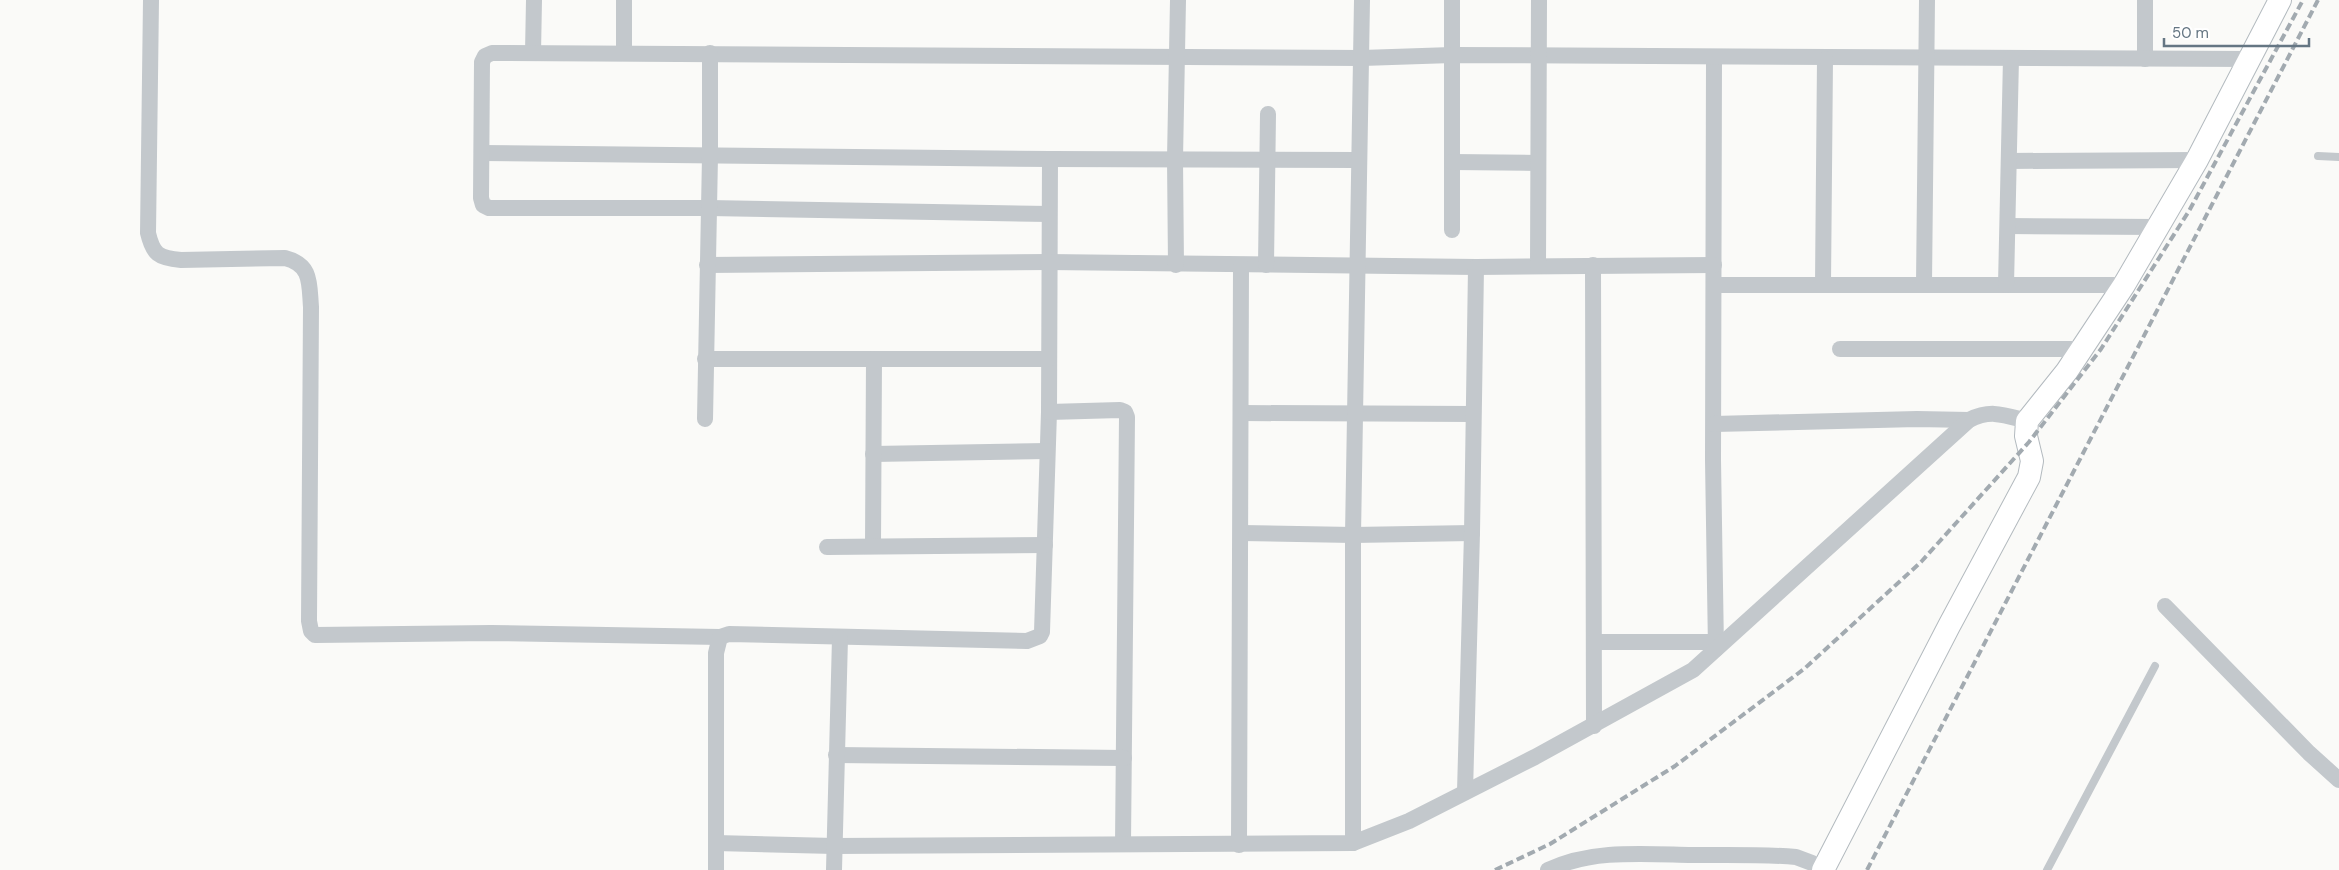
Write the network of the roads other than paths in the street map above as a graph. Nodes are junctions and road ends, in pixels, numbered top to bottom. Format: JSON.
{"nodes":[{"id":1,"x":151,"y":0,"type":"edge"},
{"id":2,"x":534,"y":0,"type":"edge"},
{"id":3,"x":624,"y":0,"type":"edge"},
{"id":4,"x":1178,"y":0,"type":"edge"},
{"id":5,"x":1362,"y":0,"type":"edge"},
{"id":6,"x":1452,"y":0,"type":"edge"},
{"id":7,"x":1539,"y":0,"type":"edge"},
{"id":8,"x":1927,"y":0,"type":"edge"},
{"id":9,"x":2145,"y":0,"type":"edge"},
{"id":10,"x":2280,"y":0,"type":"edge"},
{"id":11,"x":533,"y":53,"type":"junction"},
{"id":12,"x":624,"y":53,"type":"junction"},
{"id":13,"x":710,"y":53,"type":"junction"},
{"id":14,"x":1452,"y":55,"type":"junction"},
{"id":15,"x":1177,"y":56,"type":"junction"},
{"id":16,"x":1538,"y":56,"type":"junction"},
{"id":17,"x":1362,"y":58,"type":"junction"},
{"id":18,"x":1714,"y":58,"type":"junction"},
{"id":19,"x":1927,"y":58,"type":"junction"},
{"id":20,"x":2011,"y":58,"type":"junction"},
{"id":21,"x":1825,"y":59,"type":"junction"},
{"id":22,"x":2145,"y":59,"type":"junction"},
{"id":23,"x":2250,"y":59,"type":"junction"},
{"id":24,"x":1268,"y":114,"type":"dead end"},
{"id":25,"x":482,"y":153,"type":"junction"},
{"id":26,"x":710,"y":156,"type":"junction"},
{"id":27,"x":2318,"y":156,"type":"dead end"},
{"id":28,"x":2339,"y":157,"type":"edge"},
{"id":29,"x":1050,"y":159,"type":"junction"},
{"id":30,"x":1175,"y":159,"type":"junction"},
{"id":31,"x":1268,"y":160,"type":"junction"},
{"id":32,"x":1360,"y":160,"type":"junction"},
{"id":33,"x":2197,"y":160,"type":"junction"},
{"id":34,"x":2009,"y":161,"type":"junction"},
{"id":35,"x":1452,"y":162,"type":"junction"},
{"id":36,"x":1538,"y":163,"type":"junction"},
{"id":37,"x":709,"y":208,"type":"junction"},
{"id":38,"x":1049,"y":214,"type":"junction"},
{"id":39,"x":2008,"y":226,"type":"junction"},
{"id":40,"x":2158,"y":227,"type":"junction"},
{"id":41,"x":1452,"y":230,"type":"dead end"},
{"id":42,"x":1048,"y":262,"type":"junction"},
{"id":43,"x":707,"y":265,"type":"junction"},
{"id":44,"x":1176,"y":265,"type":"junction"},
{"id":45,"x":1358,"y":265,"type":"junction"},
{"id":46,"x":1593,"y":265,"type":"junction"},
{"id":47,"x":1714,"y":265,"type":"junction"},
{"id":48,"x":1241,"y":266,"type":"junction"},
{"id":49,"x":1266,"y":266,"type":"junction"},
{"id":50,"x":1538,"y":266,"type":"junction"},
{"id":51,"x":1476,"y":267,"type":"junction"},
{"id":52,"x":1823,"y":284,"type":"junction"},
{"id":53,"x":1924,"y":284,"type":"junction"},
{"id":54,"x":1714,"y":285,"type":"junction"},
{"id":55,"x":2006,"y":285,"type":"junction"},
{"id":56,"x":2124,"y":286,"type":"junction"},
{"id":57,"x":1840,"y":349,"type":"dead end"},
{"id":58,"x":2081,"y":349,"type":"junction"},
{"id":59,"x":1048,"y":359,"type":"junction"},
{"id":60,"x":706,"y":360,"type":"junction"},
{"id":61,"x":874,"y":360,"type":"junction"},
{"id":62,"x":1048,"y":412,"type":"junction"},
{"id":63,"x":1242,"y":413,"type":"junction"},
{"id":64,"x":1355,"y":414,"type":"junction"},
{"id":65,"x":1473,"y":414,"type":"junction"},
{"id":66,"x":704,"y":419,"type":"dead end"},
{"id":67,"x":1969,"y":420,"type":"junction"},
{"id":68,"x":2027,"y":421,"type":"junction"},
{"id":69,"x":1714,"y":424,"type":"junction"},
{"id":70,"x":1047,"y":451,"type":"junction"},
{"id":71,"x":873,"y":454,"type":"junction"},
{"id":72,"x":1242,"y":533,"type":"junction"},
{"id":73,"x":1472,"y":533,"type":"junction"},
{"id":74,"x":1353,"y":535,"type":"junction"},
{"id":75,"x":1045,"y":545,"type":"junction"},
{"id":76,"x":872,"y":546,"type":"junction"},
{"id":77,"x":827,"y":547,"type":"dead end"},
{"id":78,"x":2165,"y":606,"type":"dead end"},
{"id":79,"x":720,"y":637,"type":"junction"},
{"id":80,"x":840,"y":638,"type":"junction"},
{"id":81,"x":1594,"y":642,"type":"junction"},
{"id":82,"x":1716,"y":646,"type":"junction"},
{"id":83,"x":2155,"y":666,"type":"dead end"},
{"id":84,"x":1594,"y":726,"type":"junction"},
{"id":85,"x":836,"y":755,"type":"junction"},
{"id":86,"x":1124,"y":758,"type":"junction"},
{"id":87,"x":2339,"y":780,"type":"edge"},
{"id":88,"x":1465,"y":792,"type":"junction"},
{"id":89,"x":716,"y":843,"type":"junction"},
{"id":90,"x":1353,"y":843,"type":"junction"},
{"id":91,"x":1123,"y":844,"type":"junction"},
{"id":92,"x":1239,"y":845,"type":"junction"},
{"id":93,"x":834,"y":846,"type":"junction"},
{"id":94,"x":1671,"y":855,"type":"junction"},
{"id":95,"x":1592,"y":863,"type":"edge"},
{"id":96,"x":716,"y":870,"type":"edge"},
{"id":97,"x":834,"y":870,"type":"edge"},
{"id":98,"x":1548,"y":870,"type":"edge"},
{"id":99,"x":1664,"y":870,"type":"edge"},
{"id":100,"x":1822,"y":870,"type":"edge"},
{"id":101,"x":2047,"y":870,"type":"edge"}],
"edges":[{"from":1,"to":79,"type":"street"},
{"from":2,"to":11,"type":"street"},
{"from":3,"to":12,"type":"street"},
{"from":4,"to":15,"type":"street"},
{"from":5,"to":17,"type":"street"},
{"from":6,"to":14,"type":"street"},
{"from":7,"to":16,"type":"street"},
{"from":8,"to":19,"type":"street"},
{"from":9,"to":22,"type":"street"},
{"from":10,"to":23,"type":"street"},
{"from":11,"to":12,"type":"street"},
{"from":11,"to":25,"type":"street"},
{"from":12,"to":13,"type":"street"},
{"from":13,"to":15,"type":"street"},
{"from":13,"to":26,"type":"street"},
{"from":14,"to":16,"type":"street"},
{"from":14,"to":17,"type":"street"},
{"from":14,"to":35,"type":"street"},
{"from":15,"to":17,"type":"street"},
{"from":15,"to":30,"type":"street"},
{"from":16,"to":18,"type":"street"},
{"from":16,"to":36,"type":"street"},
{"from":17,"to":32,"type":"street"},
{"from":18,"to":21,"type":"street"},
{"from":18,"to":47,"type":"street"},
{"from":19,"to":20,"type":"street"},
{"from":19,"to":21,"type":"street"},
{"from":19,"to":53,"type":"street"},
{"from":20,"to":22,"type":"street"},
{"from":20,"to":34,"type":"street"},
{"from":21,"to":52,"type":"street"},
{"from":22,"to":23,"type":"street"},
{"from":23,"to":33,"type":"street"},
{"from":24,"to":31,"type":"street"},
{"from":25,"to":26,"type":"street"},
{"from":25,"to":37,"type":"street"},
{"from":26,"to":29,"type":"street"},
{"from":26,"to":37,"type":"street"},
{"from":27,"to":28,"type":"lane"},
{"from":29,"to":30,"type":"street"},
{"from":29,"to":38,"type":"street"},
{"from":30,"to":31,"type":"street"},
{"from":30,"to":44,"type":"street"},
{"from":31,"to":32,"type":"street"},
{"from":31,"to":49,"type":"street"},
{"from":32,"to":45,"type":"street"},
{"from":33,"to":34,"type":"street"},
{"from":33,"to":40,"type":"street"},
{"from":34,"to":39,"type":"street"},
{"from":35,"to":36,"type":"street"},
{"from":35,"to":41,"type":"street"},
{"from":36,"to":50,"type":"street"},
{"from":37,"to":38,"type":"street"},
{"from":37,"to":43,"type":"street"},
{"from":38,"to":42,"type":"street"},
{"from":39,"to":40,"type":"street"},
{"from":39,"to":55,"type":"street"},
{"from":40,"to":56,"type":"street"},
{"from":42,"to":43,"type":"street"},
{"from":42,"to":44,"type":"street"},
{"from":42,"to":59,"type":"street"},
{"from":43,"to":60,"type":"street"},
{"from":44,"to":48,"type":"street"},
{"from":45,"to":49,"type":"street"},
{"from":45,"to":51,"type":"street"},
{"from":45,"to":64,"type":"street"},
{"from":46,"to":47,"type":"street"},
{"from":46,"to":50,"type":"street"},
{"from":46,"to":81,"type":"street"},
{"from":47,"to":54,"type":"street"},
{"from":48,"to":49,"type":"street"},
{"from":48,"to":63,"type":"street"},
{"from":50,"to":51,"type":"street"},
{"from":51,"to":65,"type":"street"},
{"from":52,"to":53,"type":"street"},
{"from":52,"to":54,"type":"street"},
{"from":53,"to":55,"type":"street"},
{"from":54,"to":69,"type":"street"},
{"from":55,"to":56,"type":"street"},
{"from":56,"to":58,"type":"street"},
{"from":57,"to":58,"type":"street"},
{"from":58,"to":68,"type":"street"},
{"from":59,"to":61,"type":"street"},
{"from":59,"to":62,"type":"street"},
{"from":60,"to":61,"type":"street"},
{"from":60,"to":66,"type":"street"},
{"from":61,"to":71,"type":"street"},
{"from":62,"to":70,"type":"street"},
{"from":62,"to":86,"type":"street"},
{"from":63,"to":64,"type":"street"},
{"from":63,"to":72,"type":"street"},
{"from":64,"to":65,"type":"street"},
{"from":64,"to":74,"type":"street"},
{"from":65,"to":73,"type":"street"},
{"from":67,"to":68,"type":"street"},
{"from":67,"to":69,"type":"street"},
{"from":67,"to":82,"type":"street"},
{"from":68,"to":100,"type":"street"},
{"from":69,"to":82,"type":"street"},
{"from":70,"to":71,"type":"street"},
{"from":70,"to":75,"type":"street"},
{"from":71,"to":76,"type":"street"},
{"from":72,"to":74,"type":"street"},
{"from":72,"to":92,"type":"street"},
{"from":73,"to":74,"type":"street"},
{"from":73,"to":88,"type":"street"},
{"from":74,"to":90,"type":"street"},
{"from":75,"to":76,"type":"street"},
{"from":75,"to":80,"type":"street"},
{"from":76,"to":77,"type":"street"},
{"from":78,"to":87,"type":"street"},
{"from":79,"to":80,"type":"street"},
{"from":79,"to":89,"type":"street"},
{"from":80,"to":85,"type":"street"},
{"from":81,"to":82,"type":"street"},
{"from":81,"to":84,"type":"street"},
{"from":82,"to":84,"type":"street"},
{"from":83,"to":101,"type":"lane"},
{"from":84,"to":88,"type":"street"},
{"from":85,"to":86,"type":"street"},
{"from":85,"to":93,"type":"street"},
{"from":86,"to":91,"type":"street"},
{"from":88,"to":90,"type":"street"},
{"from":89,"to":93,"type":"street"},
{"from":89,"to":96,"type":"street"},
{"from":90,"to":92,"type":"street"},
{"from":91,"to":92,"type":"street"},
{"from":91,"to":93,"type":"street"},
{"from":93,"to":97,"type":"street"},
{"from":94,"to":95,"type":"street"},
{"from":94,"to":99,"type":"street"},
{"from":94,"to":100,"type":"street"},
{"from":95,"to":98,"type":"street"}]}
